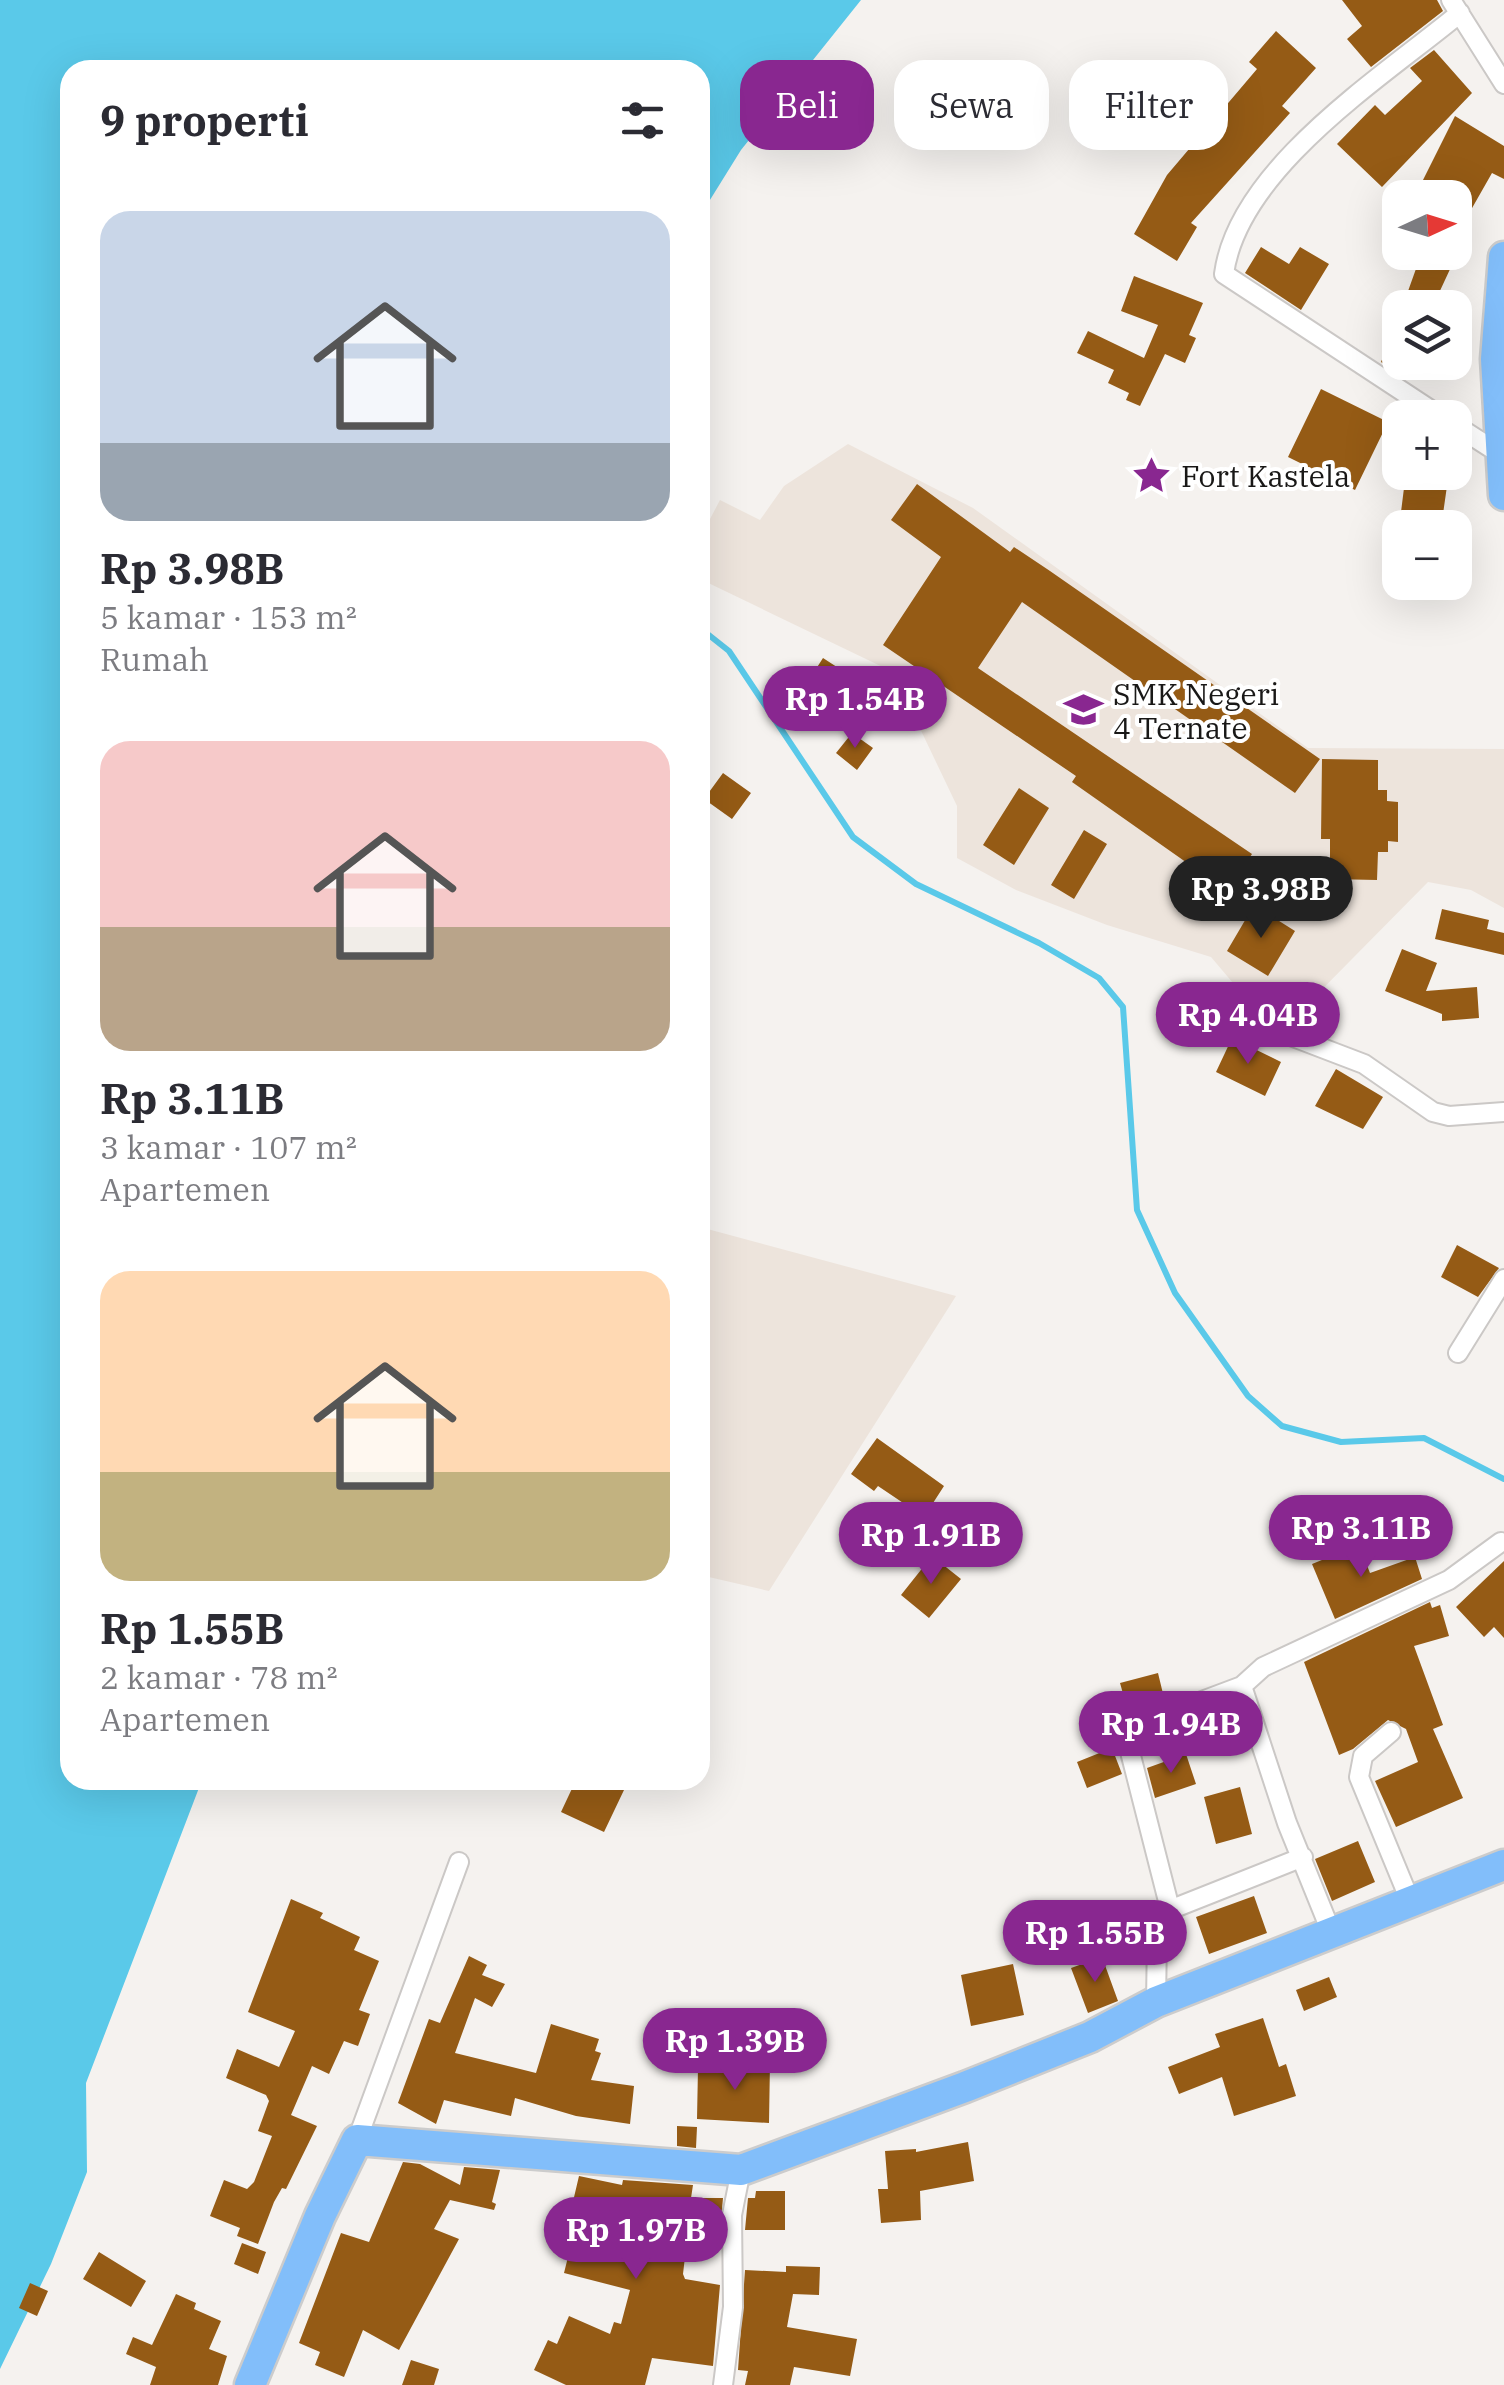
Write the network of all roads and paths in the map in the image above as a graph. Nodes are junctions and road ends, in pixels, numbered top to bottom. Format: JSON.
{"nodes":[{"id":1,"x":1456,"y":6,"type":"edge"},
{"id":2,"x":1504,"y":84,"type":"edge"},
{"id":3,"x":1504,"y":257,"type":"edge"},
{"id":4,"x":1416,"y":400,"type":"edge"},
{"id":5,"x":1472,"y":436,"type":"edge"},
{"id":6,"x":1500,"y":454,"type":"junction"},
{"id":7,"x":1504,"y":495,"type":"edge"},
{"id":8,"x":1288,"y":1036,"type":"dead end"},
{"id":9,"x":1504,"y":1112,"type":"edge"},
{"id":10,"x":1504,"y":1278,"type":"edge"},
{"id":11,"x":1458,"y":1353,"type":"dead end"},
{"id":12,"x":1502,"y":1542,"type":"dead end"},
{"id":13,"x":1242,"y":1686,"type":"junction"},
{"id":14,"x":1391,"y":1732,"type":"dead end"},
{"id":15,"x":1302,"y":1857,"type":"junction"},
{"id":16,"x":459,"y":1862,"type":"dead end"},
{"id":17,"x":1504,"y":1866,"type":"edge"},
{"id":18,"x":1411,"y":1903,"type":"junction"},
{"id":19,"x":1168,"y":1911,"type":"junction"},
{"id":20,"x":1332,"y":1934,"type":"junction"},
{"id":21,"x":1156,"y":2002,"type":"junction"},
{"id":22,"x":357,"y":2140,"type":"junction"},
{"id":23,"x":741,"y":2170,"type":"junction"},
{"id":24,"x":250,"y":2385,"type":"edge"},
{"id":25,"x":724,"y":2385,"type":"edge"}],
"edges":[{"from":1,"to":2,"type":"street"},
{"from":1,"to":4,"type":"street"},
{"from":3,"to":6,"type":"highway"},
{"from":5,"to":6,"type":"street"},
{"from":6,"to":7,"type":"highway"},
{"from":8,"to":9,"type":"street"},
{"from":10,"to":11,"type":"street"},
{"from":12,"to":13,"type":"street"},
{"from":13,"to":15,"type":"street"},
{"from":13,"to":19,"type":"street"},
{"from":14,"to":18,"type":"street"},
{"from":15,"to":19,"type":"street"},
{"from":15,"to":20,"type":"street"},
{"from":16,"to":22,"type":"street"},
{"from":17,"to":18,"type":"highway"},
{"from":18,"to":20,"type":"highway"},
{"from":19,"to":21,"type":"street"},
{"from":20,"to":21,"type":"highway"},
{"from":21,"to":23,"type":"highway"},
{"from":22,"to":23,"type":"highway"},
{"from":22,"to":24,"type":"highway"},
{"from":23,"to":25,"type":"street"}]}
